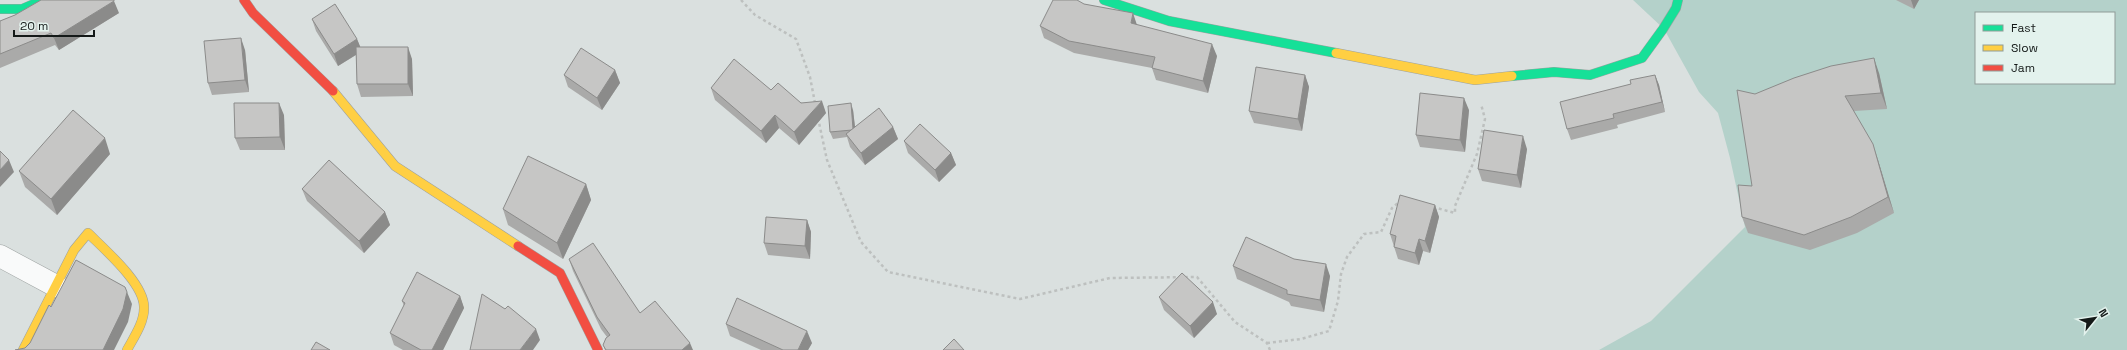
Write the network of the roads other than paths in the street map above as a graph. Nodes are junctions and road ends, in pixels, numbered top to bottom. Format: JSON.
{"nodes":[{"id":1,"x":43,"y":0,"type":"edge"},
{"id":2,"x":244,"y":0,"type":"edge"},
{"id":3,"x":1104,"y":0,"type":"edge"},
{"id":4,"x":1678,"y":0,"type":"edge"},
{"id":5,"x":0,"y":9,"type":"edge"},
{"id":6,"x":0,"y":256,"type":"edge"},
{"id":7,"x":56,"y":286,"type":"junction"},
{"id":8,"x":23,"y":350,"type":"edge"},
{"id":9,"x":127,"y":350,"type":"edge"},
{"id":10,"x":598,"y":350,"type":"edge"}],
"edges":[{"from":1,"to":5,"type":"street"},
{"from":2,"to":10,"type":"street"},
{"from":3,"to":4,"type":"street"},
{"from":6,"to":7,"type":"street"},
{"from":7,"to":8,"type":"street"},
{"from":7,"to":9,"type":"street"}]}
